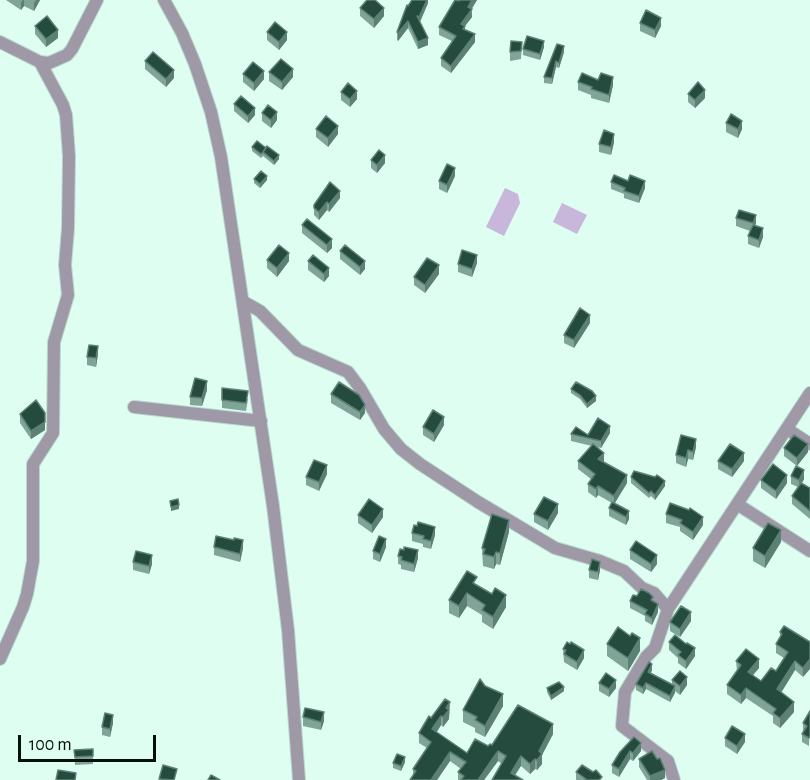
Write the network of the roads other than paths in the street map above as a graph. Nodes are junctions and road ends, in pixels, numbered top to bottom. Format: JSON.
{"nodes":[{"id":1,"x":97,"y":0,"type":"edge"},
{"id":2,"x":164,"y":0,"type":"edge"},
{"id":3,"x":0,"y":42,"type":"edge"},
{"id":4,"x":40,"y":62,"type":"junction"},
{"id":5,"x":244,"y":302,"type":"junction"},
{"id":6,"x":810,"y":393,"type":"edge"},
{"id":7,"x":134,"y":407,"type":"dead end"},
{"id":8,"x":261,"y":422,"type":"junction"},
{"id":9,"x":787,"y":429,"type":"junction"},
{"id":10,"x":810,"y":444,"type":"edge"},
{"id":11,"x":737,"y":504,"type":"junction"},
{"id":12,"x":810,"y":551,"type":"edge"},
{"id":13,"x":668,"y":609,"type":"junction"},
{"id":14,"x":0,"y":659,"type":"edge"},
{"id":15,"x":299,"y":780,"type":"edge"},
{"id":16,"x":674,"y":780,"type":"edge"}],
"edges":[{"from":1,"to":4,"type":"street"},
{"from":2,"to":5,"type":"street"},
{"from":3,"to":4,"type":"street"},
{"from":4,"to":14,"type":"street"},
{"from":5,"to":8,"type":"street"},
{"from":5,"to":13,"type":"street"},
{"from":6,"to":9,"type":"street"},
{"from":7,"to":8,"type":"street"},
{"from":8,"to":15,"type":"street"},
{"from":9,"to":10,"type":"street"},
{"from":9,"to":11,"type":"street"},
{"from":11,"to":12,"type":"street"},
{"from":11,"to":13,"type":"street"},
{"from":13,"to":16,"type":"street"}]}
